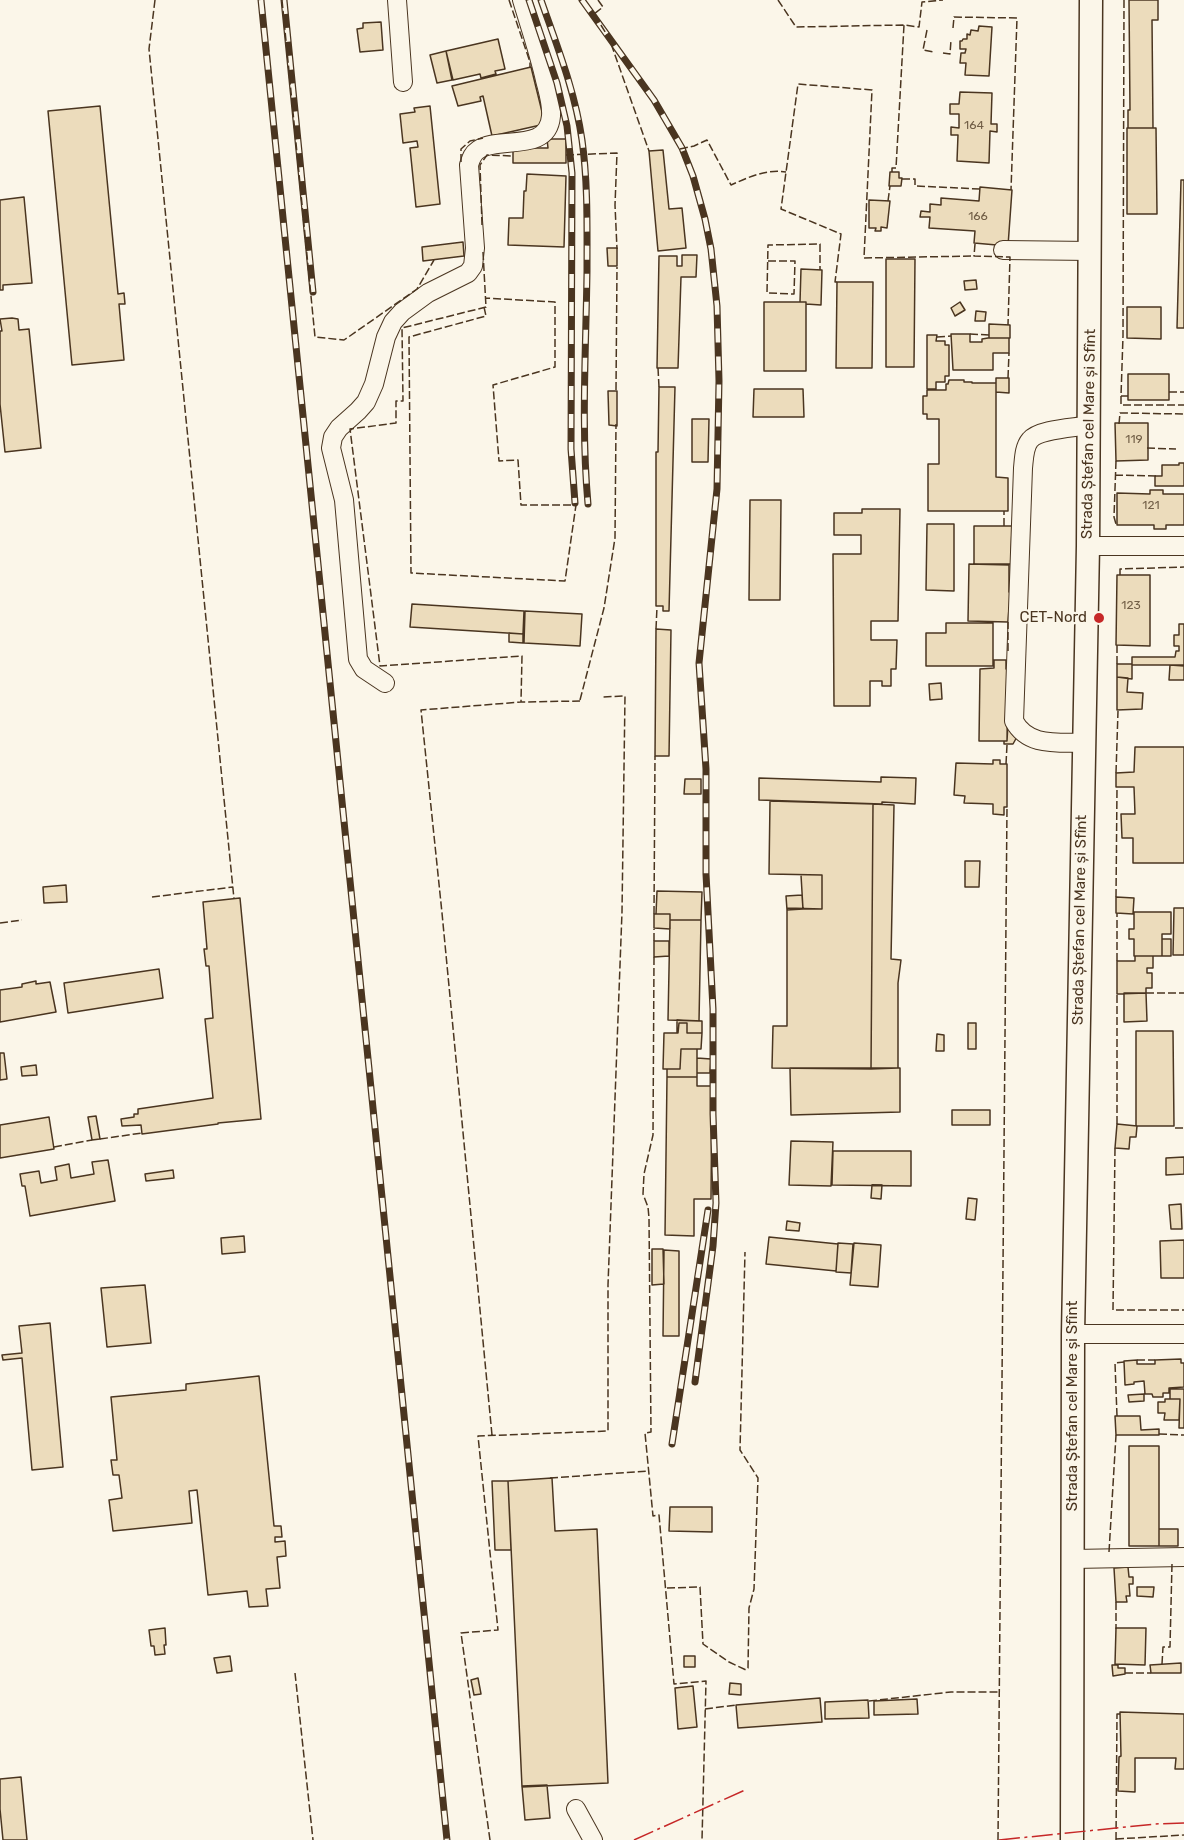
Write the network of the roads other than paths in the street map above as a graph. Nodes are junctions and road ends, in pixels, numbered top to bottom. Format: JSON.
{"nodes":[{"id":1,"x":397,"y":0,"type":"edge"},
{"id":2,"x":522,"y":0,"type":"edge"},
{"id":3,"x":1091,"y":0,"type":"edge"},
{"id":4,"x":403,"y":82,"type":"dead end"},
{"id":5,"x":1003,"y":250,"type":"dead end"},
{"id":6,"x":1091,"y":251,"type":"junction"},
{"id":7,"x":1089,"y":425,"type":"junction"},
{"id":8,"x":1088,"y":546,"type":"junction"},
{"id":9,"x":1184,"y":546,"type":"edge"},
{"id":10,"x":385,"y":683,"type":"dead end"},
{"id":11,"x":1084,"y":743,"type":"junction"},
{"id":12,"x":1073,"y":1334,"type":"junction"},
{"id":13,"x":1184,"y":1334,"type":"edge"},
{"id":14,"x":1184,"y":1557,"type":"edge"},
{"id":15,"x":1073,"y":1559,"type":"junction"},
{"id":16,"x":576,"y":1809,"type":"dead end"},
{"id":17,"x":593,"y":1840,"type":"edge"},
{"id":18,"x":1072,"y":1840,"type":"edge"}],
"edges":[{"from":1,"to":4,"type":"street"},
{"from":2,"to":10,"type":"street"},
{"from":3,"to":6,"type":"main road","name":"Strada Ștefan cel Mare și Sfînt"},
{"from":5,"to":6,"type":"street"},
{"from":6,"to":7,"type":"main road","name":"Strada Ștefan cel Mare și Sfînt"},
{"from":7,"to":8,"type":"main road","name":"Strada Ștefan cel Mare și Sfînt"},
{"from":7,"to":11,"type":"street"},
{"from":8,"to":9,"type":"street"},
{"from":8,"to":11,"type":"main road","name":"Strada Ștefan cel Mare și Sfînt"},
{"from":11,"to":12,"type":"main road","name":"Strada Ștefan cel Mare și Sfînt"},
{"from":12,"to":13,"type":"street"},
{"from":12,"to":15,"type":"main road","name":"Strada Ștefan cel Mare și Sfînt"},
{"from":14,"to":15,"type":"street"},
{"from":15,"to":18,"type":"main road","name":"Strada Ștefan cel Mare și Sfînt"},
{"from":16,"to":17,"type":"street"}]}
